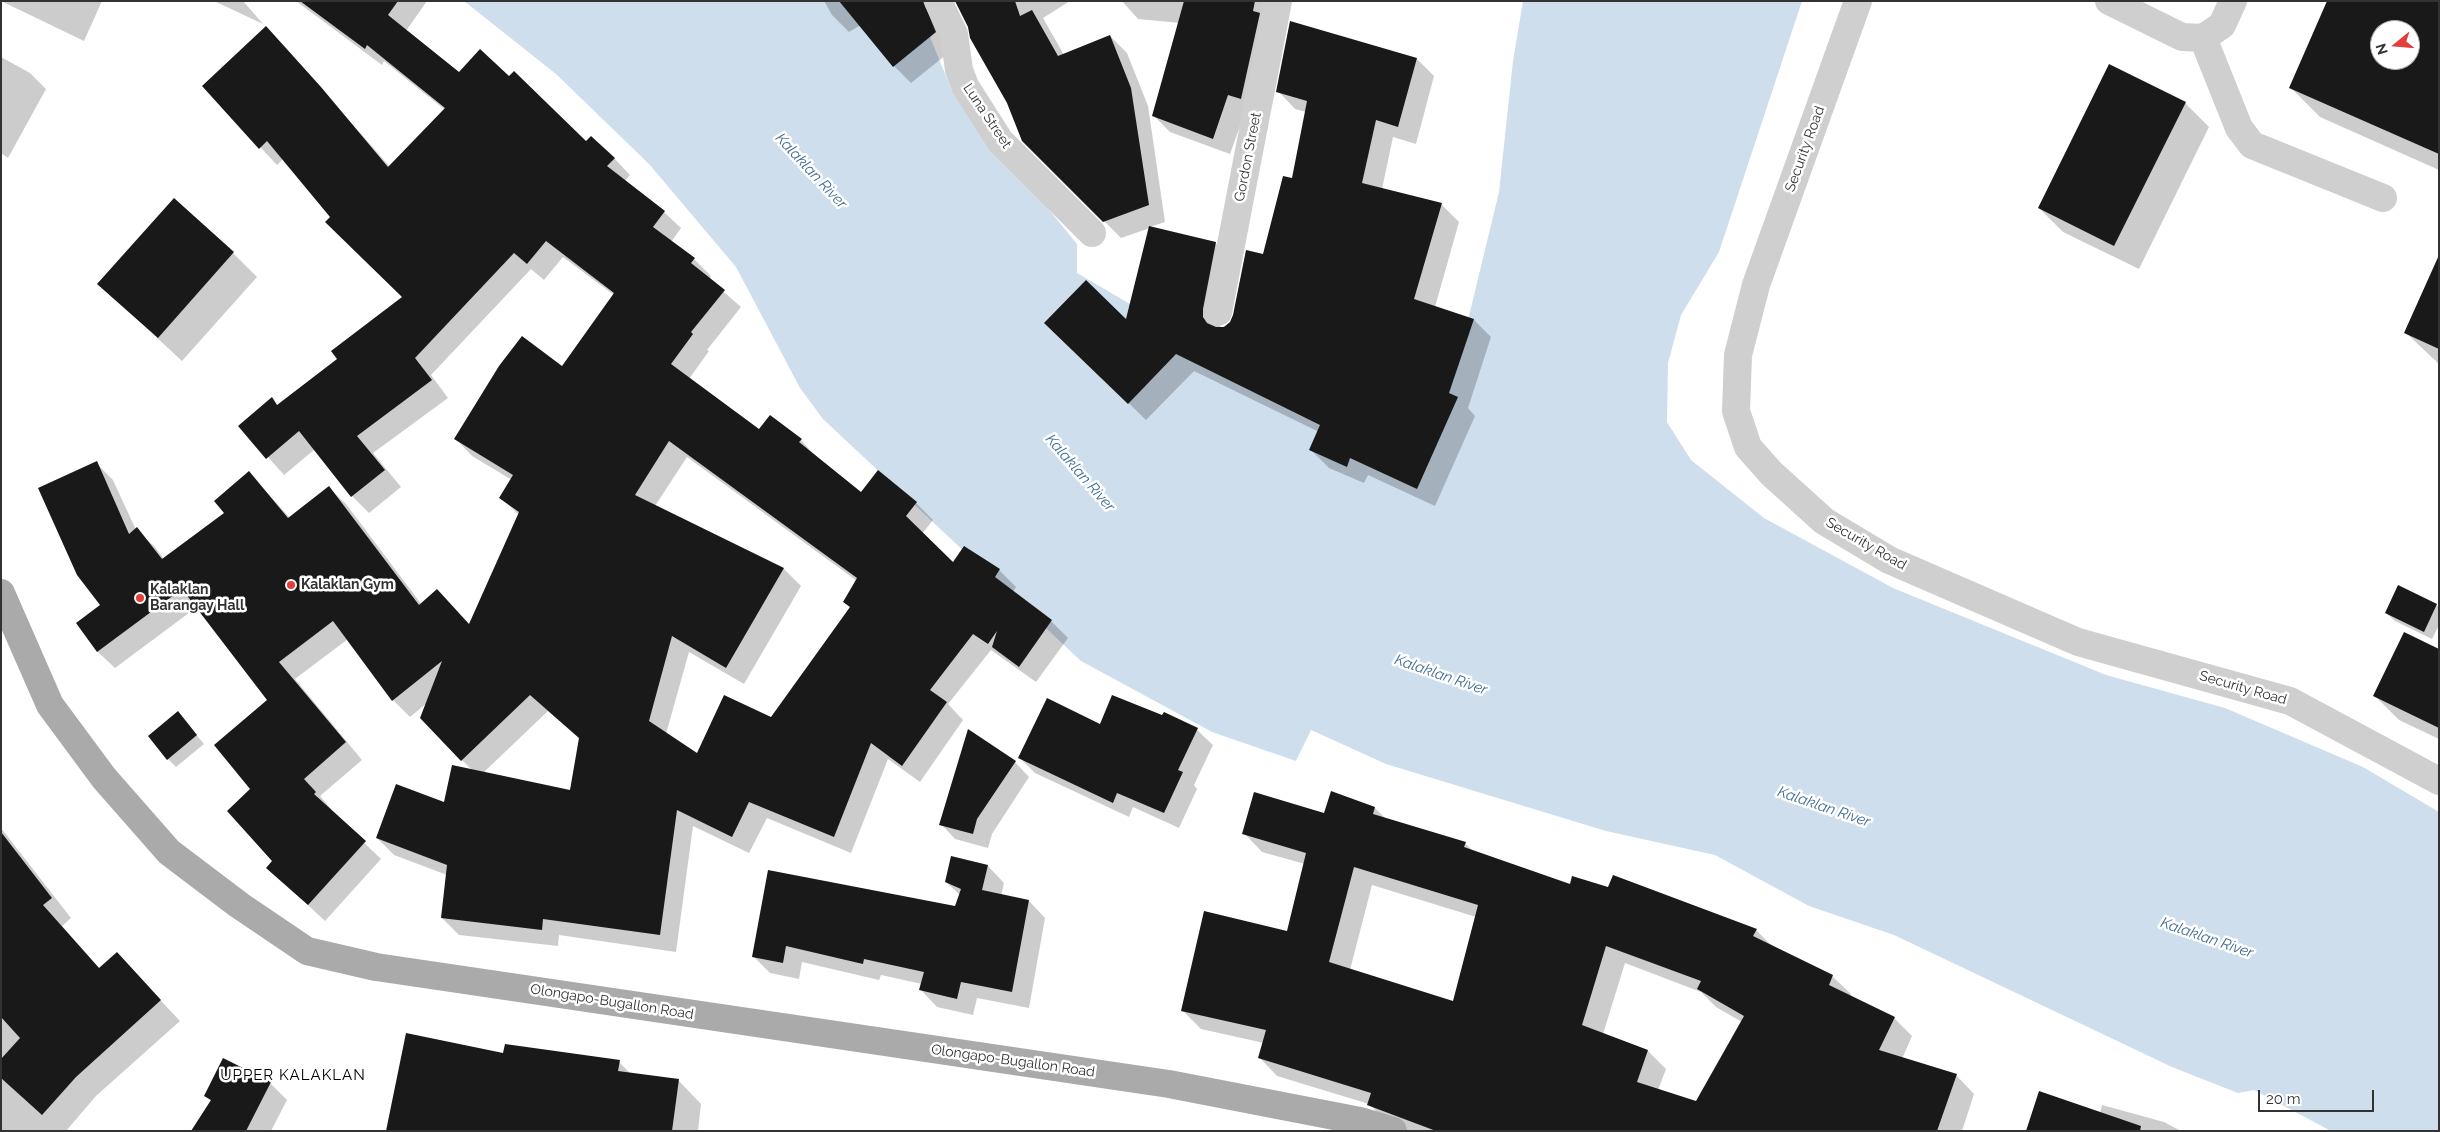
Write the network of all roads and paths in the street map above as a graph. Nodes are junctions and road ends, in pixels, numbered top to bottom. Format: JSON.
{"nodes":[{"id":1,"x":938,"y":1,"type":"edge"},
{"id":2,"x":1278,"y":1,"type":"edge"},
{"id":3,"x":1858,"y":1,"type":"edge"},
{"id":4,"x":2109,"y":1,"type":"edge"},
{"id":5,"x":2233,"y":1,"type":"edge"},
{"id":6,"x":2203,"y":38,"type":"junction"},
{"id":7,"x":2383,"y":198,"type":"dead end"},
{"id":8,"x":1092,"y":233,"type":"dead end"},
{"id":9,"x":1218,"y":312,"type":"dead end"},
{"id":10,"x":1,"y":593,"type":"edge"},
{"id":11,"x":2439,"y":781,"type":"edge"},
{"id":12,"x":1393,"y":1131,"type":"edge"}],
"edges":[{"from":1,"to":8,"type":"street","name":"Luna Street"},
{"from":2,"to":9,"type":"street","name":"Gordon Street"},
{"from":3,"to":11,"type":"street","name":"Security Road"},
{"from":4,"to":6,"type":"street"},
{"from":5,"to":6,"type":"street"},
{"from":6,"to":7,"type":"street"},
{"from":10,"to":12,"type":"main road","name":"Olongapo-Bugallon Road"}]}
